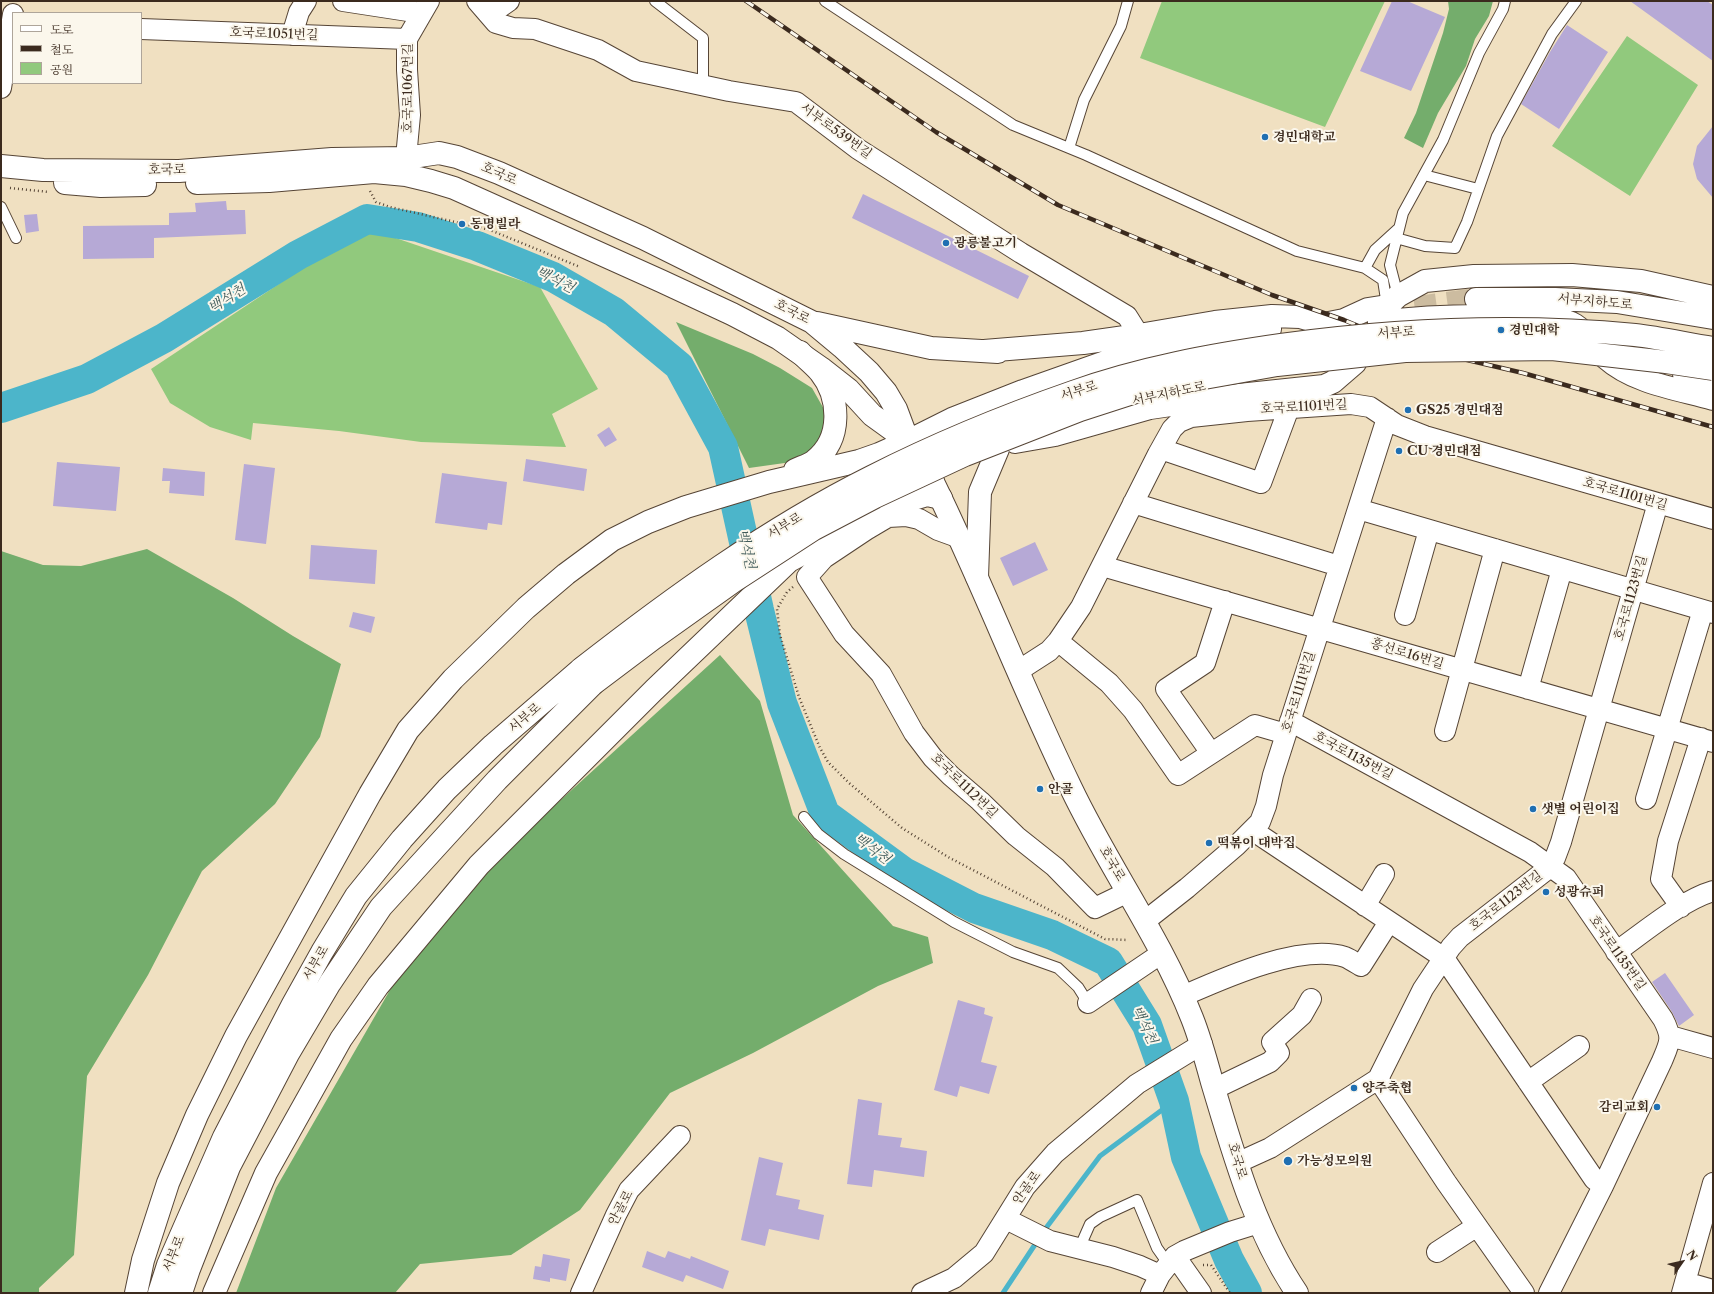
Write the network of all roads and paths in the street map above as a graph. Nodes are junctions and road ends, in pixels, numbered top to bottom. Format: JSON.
{"nodes":[{"id":1,"x":15,"y":1,"type":"edge"},
{"id":2,"x":306,"y":1,"type":"edge"},
{"id":3,"x":343,"y":1,"type":"edge"},
{"id":4,"x":509,"y":1,"type":"edge"},
{"id":5,"x":655,"y":1,"type":"edge"},
{"id":6,"x":825,"y":1,"type":"edge"},
{"id":7,"x":1128,"y":1,"type":"edge"},
{"id":8,"x":1504,"y":1,"type":"edge"},
{"id":9,"x":1576,"y":1,"type":"edge"},
{"id":10,"x":425,"y":7,"type":"edge"},
{"id":11,"x":483,"y":8,"type":"edge"},
{"id":12,"x":14,"y":12,"type":"edge"},
{"id":13,"x":12,"y":25,"type":"edge"},
{"id":14,"x":142,"y":29,"type":"edge"},
{"id":15,"x":292,"y":35,"type":"junction"},
{"id":16,"x":407,"y":39,"type":"junction"},
{"id":17,"x":704,"y":85,"type":"junction"},
{"id":18,"x":1,"y":88,"type":"edge"},
{"id":19,"x":1069,"y":148,"type":"junction"},
{"id":20,"x":406,"y":158,"type":"junction"},
{"id":21,"x":1,"y":166,"type":"edge"},
{"id":22,"x":1424,"y":175,"type":"junction"},
{"id":23,"x":5,"y":183,"type":"edge"},
{"id":24,"x":369,"y":189,"type":"dead end"},
{"id":25,"x":1478,"y":189,"type":"junction"},
{"id":26,"x":53,"y":192,"type":"dead end"},
{"id":27,"x":1,"y":207,"type":"edge"},
{"id":28,"x":1398,"y":233,"type":"junction"},
{"id":29,"x":16,"y":238,"type":"dead end"},
{"id":30,"x":1365,"y":268,"type":"junction"},
{"id":31,"x":586,"y":270,"type":"dead end"},
{"id":32,"x":1713,"y":297,"type":"edge"},
{"id":33,"x":1476,"y":299,"type":"tunnel mouth"},
{"id":34,"x":1388,"y":308,"type":"junction"},
{"id":35,"x":1713,"y":318,"type":"edge"},
{"id":36,"x":812,"y":322,"type":"junction"},
{"id":37,"x":1324,"y":324,"type":"junction"},
{"id":38,"x":1270,"y":329,"type":"dead end"},
{"id":39,"x":1139,"y":335,"type":"junction"},
{"id":40,"x":1713,"y":348,"type":"edge"},
{"id":41,"x":984,"y":351,"type":"junction"},
{"id":42,"x":800,"y":352,"type":"junction"},
{"id":43,"x":1105,"y":362,"type":"junction"},
{"id":44,"x":1318,"y":368,"type":"dead end"},
{"id":45,"x":1713,"y":369,"type":"edge"},
{"id":46,"x":1684,"y":374,"type":"dead end"},
{"id":47,"x":1339,"y":376,"type":"junction"},
{"id":48,"x":1713,"y":382,"type":"edge"},
{"id":49,"x":1713,"y":399,"type":"edge"},
{"id":50,"x":1289,"y":408,"type":"junction"},
{"id":51,"x":1387,"y":418,"type":"junction"},
{"id":52,"x":908,"y":441,"type":"junction"},
{"id":53,"x":1012,"y":442,"type":"junction"},
{"id":54,"x":1161,"y":449,"type":"junction"},
{"id":55,"x":769,"y":482,"type":"junction"},
{"id":56,"x":937,"y":490,"type":"junction"},
{"id":57,"x":1133,"y":503,"type":"junction"},
{"id":58,"x":1658,"y":504,"type":"junction"},
{"id":59,"x":1358,"y":509,"type":"junction"},
{"id":60,"x":1713,"y":520,"type":"edge"},
{"id":61,"x":1429,"y":530,"type":"junction"},
{"id":62,"x":960,"y":538,"type":"junction"},
{"id":63,"x":1495,"y":549,"type":"junction"},
{"id":64,"x":1102,"y":566,"type":"junction"},
{"id":65,"x":1339,"y":566,"type":"junction"},
{"id":66,"x":1562,"y":569,"type":"junction"},
{"id":67,"x":806,"y":577,"type":"junction"},
{"id":68,"x":977,"y":577,"type":"junction"},
{"id":69,"x":1633,"y":590,"type":"junction"},
{"id":70,"x":1225,"y":601,"type":"junction"},
{"id":71,"x":1708,"y":611,"type":"edge"},
{"id":72,"x":1405,"y":615,"type":"dead end"},
{"id":73,"x":1319,"y":628,"type":"junction"},
{"id":74,"x":1058,"y":641,"type":"junction"},
{"id":75,"x":1460,"y":670,"type":"junction"},
{"id":76,"x":1018,"y":671,"type":"junction"},
{"id":77,"x":587,"y":676,"type":"junction"},
{"id":78,"x":1528,"y":689,"type":"junction"},
{"id":79,"x":1599,"y":709,"type":"junction"},
{"id":80,"x":1288,"y":728,"type":"junction"},
{"id":81,"x":1667,"y":729,"type":"junction"},
{"id":82,"x":1445,"y":731,"type":"dead end"},
{"id":83,"x":1707,"y":740,"type":"edge"},
{"id":84,"x":1211,"y":753,"type":"junction"},
{"id":85,"x":1646,"y":799,"type":"dead end"},
{"id":86,"x":804,"y":817,"type":"dead end"},
{"id":87,"x":1252,"y":830,"type":"junction"},
{"id":88,"x":1549,"y":866,"type":"junction"},
{"id":89,"x":1384,"y":874,"type":"dead end"},
{"id":90,"x":1713,"y":891,"type":"edge"},
{"id":91,"x":1128,"y":892,"type":"junction"},
{"id":92,"x":1365,"y":906,"type":"junction"},
{"id":93,"x":1681,"y":907,"type":"junction"},
{"id":94,"x":1145,"y":921,"type":"junction"},
{"id":95,"x":1389,"y":922,"type":"junction"},
{"id":96,"x":1128,"y":940,"type":"dead end"},
{"id":97,"x":1616,"y":952,"type":"junction"},
{"id":98,"x":1162,"y":953,"type":"junction"},
{"id":99,"x":1444,"y":958,"type":"junction"},
{"id":100,"x":1183,"y":996,"type":"junction"},
{"id":101,"x":1311,"y":999,"type":"dead end"},
{"id":102,"x":1088,"y":1003,"type":"joint"},
{"id":103,"x":1670,"y":1036,"type":"junction"},
{"id":104,"x":1202,"y":1044,"type":"junction"},
{"id":105,"x":1580,"y":1046,"type":"dead end"},
{"id":106,"x":1713,"y":1048,"type":"edge"},
{"id":107,"x":1378,"y":1079,"type":"junction"},
{"id":108,"x":1528,"y":1082,"type":"junction"},
{"id":109,"x":1214,"y":1089,"type":"junction"},
{"id":110,"x":680,"y":1136,"type":"dead end"},
{"id":111,"x":1237,"y":1163,"type":"junction"},
{"id":112,"x":1713,"y":1182,"type":"edge"},
{"id":113,"x":1603,"y":1186,"type":"junction"},
{"id":114,"x":1006,"y":1219,"type":"junction"},
{"id":115,"x":1259,"y":1223,"type":"junction"},
{"id":116,"x":1477,"y":1226,"type":"junction"},
{"id":117,"x":1707,"y":1228,"type":"edge"},
{"id":118,"x":1079,"y":1249,"type":"junction"},
{"id":119,"x":1437,"y":1252,"type":"dead end"},
{"id":120,"x":1172,"y":1262,"type":"junction"},
{"id":121,"x":1684,"y":1288,"type":"edge"},
{"id":122,"x":1713,"y":1290,"type":"edge"},
{"id":123,"x":136,"y":1293,"type":"edge"},
{"id":124,"x":159,"y":1293,"type":"edge"},
{"id":125,"x":181,"y":1293,"type":"edge"},
{"id":126,"x":214,"y":1293,"type":"edge"},
{"id":127,"x":581,"y":1293,"type":"edge"},
{"id":128,"x":922,"y":1293,"type":"edge"},
{"id":129,"x":1151,"y":1293,"type":"edge"},
{"id":130,"x":1201,"y":1293,"type":"edge"},
{"id":131,"x":1296,"y":1293,"type":"edge"},
{"id":132,"x":1524,"y":1293,"type":"edge"},
{"id":133,"x":1549,"y":1293,"type":"edge"}],
"edges":[{"from":1,"to":12,"type":"street"},
{"from":2,"to":15,"type":"street"},
{"from":3,"to":10,"type":"street"},
{"from":4,"to":11,"type":"street"},
{"from":5,"to":17,"type":"lane"},
{"from":6,"to":19,"type":"lane"},
{"from":7,"to":19,"type":"lane"},
{"from":8,"to":22,"type":"lane"},
{"from":9,"to":25,"type":"lane"},
{"from":10,"to":16,"type":"street","name":"호국로1067번길"},
{"from":11,"to":17,"type":"street","name":"서부로539번길"},
{"from":13,"to":18,"type":"street"},
{"from":14,"to":15,"type":"street","name":"호국로1051번길"},
{"from":15,"to":16,"type":"street","name":"호국로1051번길"},
{"from":16,"to":20,"type":"street","name":"호국로1067번길"},
{"from":17,"to":39,"type":"street","name":"서부로539번길"},
{"from":19,"to":30,"type":"lane"},
{"from":20,"to":21,"type":"main road","name":"호국로"},
{"from":20,"to":36,"type":"main road","name":"호국로"},
{"from":22,"to":25,"type":"lane"},
{"from":22,"to":28,"type":"lane"},
{"from":23,"to":26,"type":"path"},
{"from":23,"to":42,"type":"main road","name":"호국로"},
{"from":24,"to":31,"type":"path"},
{"from":25,"to":28,"type":"lane"},
{"from":27,"to":29,"type":"lane"},
{"from":28,"to":30,"type":"lane"},
{"from":28,"to":34,"type":"lane"},
{"from":30,"to":34,"type":"lane"},
{"from":32,"to":34,"type":"main road"},
{"from":33,"to":35,"type":"main road","name":"서부지하도로"},
{"from":34,"to":37,"type":"main road"},
{"from":34,"to":47,"type":"main road"},
{"from":34,"to":49,"type":"main road"},
{"from":36,"to":41,"type":"main road"},
{"from":36,"to":52,"type":"main road","name":"호국로"},
{"from":37,"to":39,"type":"main road"},
{"from":37,"to":47,"type":"main road"},
{"from":38,"to":43,"type":"main road"},
{"from":39,"to":41,"type":"main road"},
{"from":40,"to":77,"type":"main road","name":"서부로","bridge":true},
{"from":41,"to":43,"type":"main road"},
{"from":42,"to":52,"type":"main road","name":"호국로"},
{"from":42,"to":55,"type":"main road"},
{"from":43,"to":52,"type":"main road","name":"서부로"},
{"from":44,"to":53,"type":"main road","name":"서부지하도로"},
{"from":45,"to":77,"type":"main road","name":"서부로","bridge":true},
{"from":46,"to":48,"type":"main road"},
{"from":47,"to":53,"type":"main road"},
{"from":50,"to":51,"type":"street","name":"호국로1101번길"},
{"from":50,"to":54,"type":"street","name":"호국로1101번길"},
{"from":50,"to":54,"type":"street"},
{"from":51,"to":58,"type":"street","name":"호국로1101번길"},
{"from":51,"to":59,"type":"street","name":"호국로1111번길"},
{"from":52,"to":55,"type":"main road","name":"서부로"},
{"from":52,"to":56,"type":"main road","name":"호국로"},
{"from":53,"to":56,"type":"main road"},
{"from":53,"to":68,"type":"main road"},
{"from":54,"to":57,"type":"street","name":"호국로1101번길"},
{"from":55,"to":123,"type":"main road"},
{"from":56,"to":62,"type":"main road","name":"호국로"},
{"from":56,"to":126,"type":"main road"},
{"from":57,"to":64,"type":"street","name":"호국로1101번길"},
{"from":57,"to":65,"type":"street"},
{"from":58,"to":60,"type":"street","name":"호국로1101번길"},
{"from":58,"to":69,"type":"street","name":"호국로1123번길"},
{"from":59,"to":61,"type":"street"},
{"from":59,"to":65,"type":"street","name":"호국로1111번길"},
{"from":61,"to":63,"type":"street"},
{"from":61,"to":72,"type":"street"},
{"from":62,"to":67,"type":"street"},
{"from":62,"to":68,"type":"main road","name":"호국로"},
{"from":63,"to":66,"type":"street"},
{"from":63,"to":75,"type":"street"},
{"from":64,"to":70,"type":"street","name":"흥선로16번길"},
{"from":64,"to":74,"type":"street","name":"호국로1101번길"},
{"from":65,"to":73,"type":"street","name":"호국로1111번길"},
{"from":66,"to":69,"type":"street"},
{"from":66,"to":78,"type":"street"},
{"from":67,"to":91,"type":"street","name":"호국로1112번길"},
{"from":67,"to":96,"type":"path"},
{"from":68,"to":76,"type":"main road","name":"호국로"},
{"from":69,"to":71,"type":"street"},
{"from":69,"to":79,"type":"street","name":"호국로1123번길"},
{"from":70,"to":73,"type":"street","name":"흥선로16번길"},
{"from":70,"to":84,"type":"street"},
{"from":71,"to":81,"type":"street"},
{"from":73,"to":75,"type":"street","name":"흥선로16번길"},
{"from":73,"to":80,"type":"street","name":"호국로1111번길"},
{"from":74,"to":76,"type":"street","name":"호국로1101번길"},
{"from":74,"to":84,"type":"street","name":"호국로1135번길"},
{"from":75,"to":78,"type":"street","name":"흥선로16번길"},
{"from":75,"to":82,"type":"street"},
{"from":76,"to":91,"type":"main road","name":"호국로"},
{"from":77,"to":124,"type":"main road","name":"서부로"},
{"from":77,"to":125,"type":"main road","name":"서부로"},
{"from":78,"to":79,"type":"street","name":"흥선로16번길"},
{"from":79,"to":81,"type":"street","name":"흥선로16번길"},
{"from":79,"to":88,"type":"street","name":"호국로1123번길"},
{"from":80,"to":84,"type":"street","name":"호국로1135번길"},
{"from":80,"to":87,"type":"street","name":"호국로1111번길"},
{"from":80,"to":88,"type":"street","name":"호국로1135번길"},
{"from":81,"to":83,"type":"street","name":"흥선로16번길"},
{"from":81,"to":85,"type":"street"},
{"from":83,"to":93,"type":"street"},
{"from":86,"to":102,"type":"lane"},
{"from":87,"to":92,"type":"street"},
{"from":87,"to":94,"type":"street","name":"호국로1111번길"},
{"from":88,"to":97,"type":"street","name":"호국로1135번길"},
{"from":88,"to":99,"type":"street","name":"호국로1123번길"},
{"from":89,"to":92,"type":"street"},
{"from":90,"to":93,"type":"street"},
{"from":91,"to":94,"type":"main road","name":"호국로"},
{"from":92,"to":95,"type":"street"},
{"from":93,"to":97,"type":"street"},
{"from":94,"to":98,"type":"main road","name":"호국로"},
{"from":95,"to":99,"type":"street"},
{"from":95,"to":100,"type":"street"},
{"from":97,"to":103,"type":"street","name":"호국로1135번길"},
{"from":98,"to":100,"type":"main road","name":"호국로"},
{"from":98,"to":102,"type":"street"},
{"from":99,"to":107,"type":"street","name":"호국로1123번길"},
{"from":99,"to":108,"type":"street"},
{"from":100,"to":104,"type":"main road","name":"호국로"},
{"from":101,"to":109,"type":"street"},
{"from":103,"to":106,"type":"street"},
{"from":103,"to":113,"type":"street"},
{"from":104,"to":109,"type":"main road","name":"호국로"},
{"from":104,"to":114,"type":"street","name":"안골로"},
{"from":105,"to":108,"type":"street"},
{"from":107,"to":111,"type":"street"},
{"from":107,"to":116,"type":"street"},
{"from":108,"to":113,"type":"street"},
{"from":109,"to":111,"type":"main road","name":"호국로"},
{"from":110,"to":127,"type":"street","name":"안골로"},
{"from":111,"to":115,"type":"main road","name":"호국로"},
{"from":112,"to":117,"type":"street"},
{"from":113,"to":133,"type":"street"},
{"from":114,"to":118,"type":"street"},
{"from":114,"to":128,"type":"street","name":"안골로"},
{"from":115,"to":120,"type":"street"},
{"from":115,"to":131,"type":"main road","name":"호국로"},
{"from":116,"to":119,"type":"street"},
{"from":116,"to":132,"type":"street"},
{"from":117,"to":121,"type":"street"},
{"from":118,"to":120,"type":"street"},
{"from":118,"to":120,"type":"lane"},
{"from":120,"to":129,"type":"street"},
{"from":120,"to":130,"type":"street"},
{"from":121,"to":122,"type":"street"}]}
